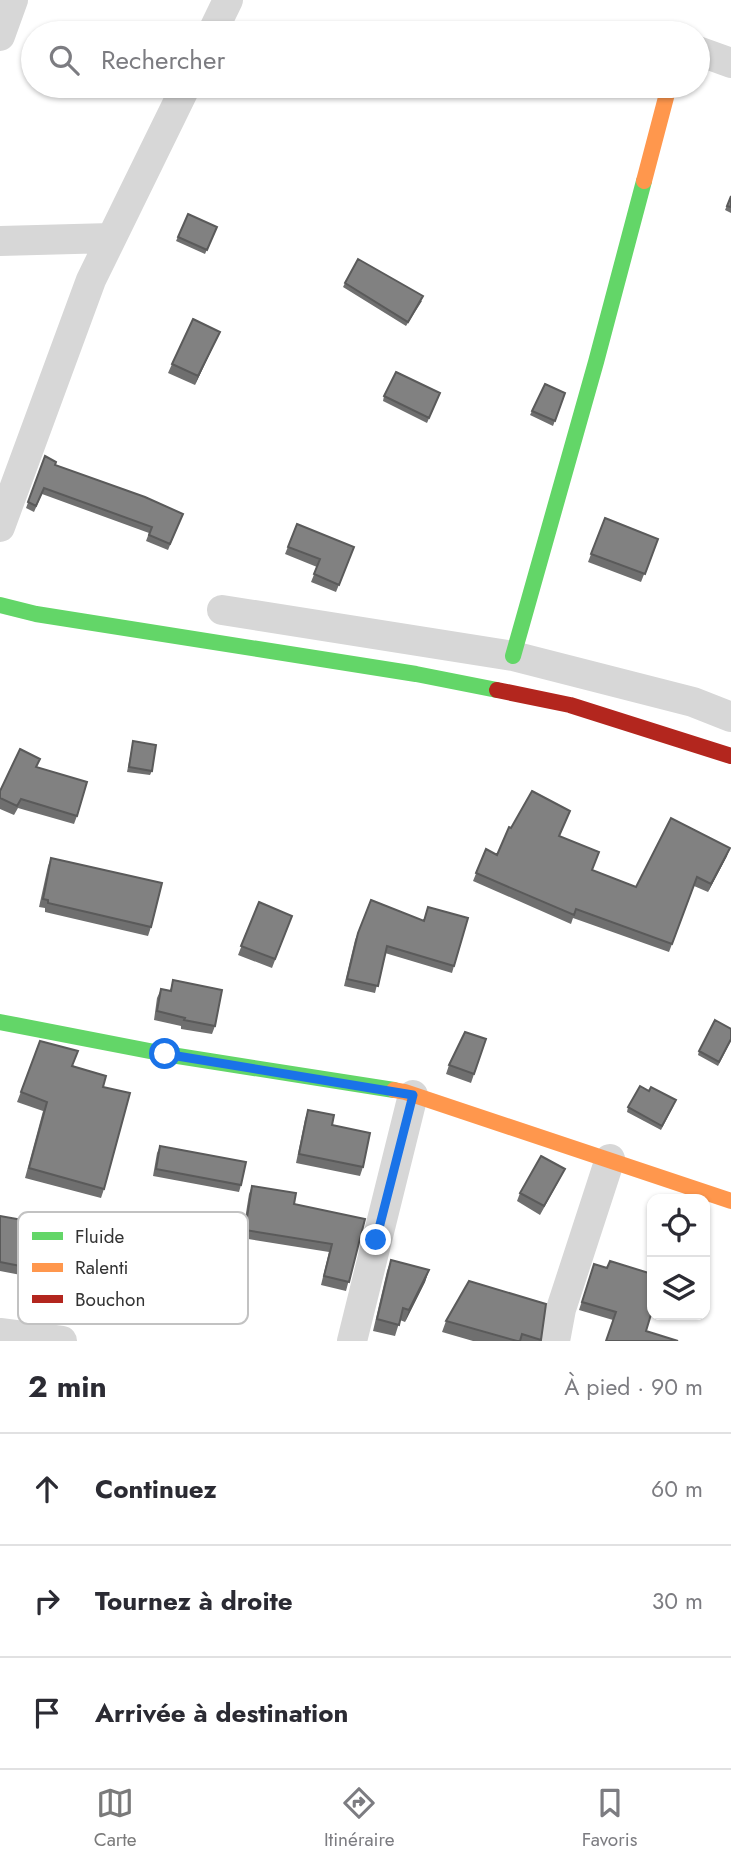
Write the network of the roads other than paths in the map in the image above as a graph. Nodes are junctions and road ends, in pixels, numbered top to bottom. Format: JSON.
{"nodes":[{"id":1,"x":13,"y":0,"type":"edge"},
{"id":2,"x":228,"y":0,"type":"edge"},
{"id":3,"x":218,"y":21,"type":"edge"},
{"id":4,"x":0,"y":36,"type":"edge"},
{"id":5,"x":710,"y":55,"type":"edge"},
{"id":6,"x":731,"y":63,"type":"edge"},
{"id":7,"x":181,"y":98,"type":"edge"},
{"id":8,"x":666,"y":98,"type":"edge"},
{"id":9,"x":111,"y":238,"type":"junction"},
{"id":10,"x":0,"y":241,"type":"edge"},
{"id":11,"x":0,"y":527,"type":"edge"},
{"id":12,"x":0,"y":605,"type":"edge"},
{"id":13,"x":222,"y":610,"type":"dead end"},
{"id":14,"x":513,"y":656,"type":"junction"},
{"id":15,"x":731,"y":717,"type":"edge"},
{"id":16,"x":731,"y":756,"type":"edge"},
{"id":17,"x":0,"y":1022,"type":"edge"},
{"id":18,"x":413,"y":1095,"type":"junction"},
{"id":19,"x":610,"y":1159,"type":"junction"},
{"id":20,"x":731,"y":1200,"type":"edge"},
{"id":21,"x":0,"y":1333,"type":"edge"},
{"id":22,"x":62,"y":1341,"type":"edge"},
{"id":23,"x":352,"y":1341,"type":"edge"},
{"id":24,"x":555,"y":1341,"type":"edge"}],
"edges":[{"from":1,"to":4,"type":"street"},
{"from":2,"to":3,"type":"street"},
{"from":5,"to":6,"type":"street"},
{"from":7,"to":9,"type":"street"},
{"from":8,"to":14,"type":"street"},
{"from":9,"to":10,"type":"street"},
{"from":9,"to":11,"type":"street"},
{"from":12,"to":16,"type":"street"},
{"from":13,"to":14,"type":"street"},
{"from":14,"to":15,"type":"street"},
{"from":17,"to":18,"type":"street"},
{"from":18,"to":19,"type":"street"},
{"from":18,"to":23,"type":"street"},
{"from":19,"to":20,"type":"street"},
{"from":19,"to":24,"type":"street"},
{"from":21,"to":22,"type":"street"}]}
